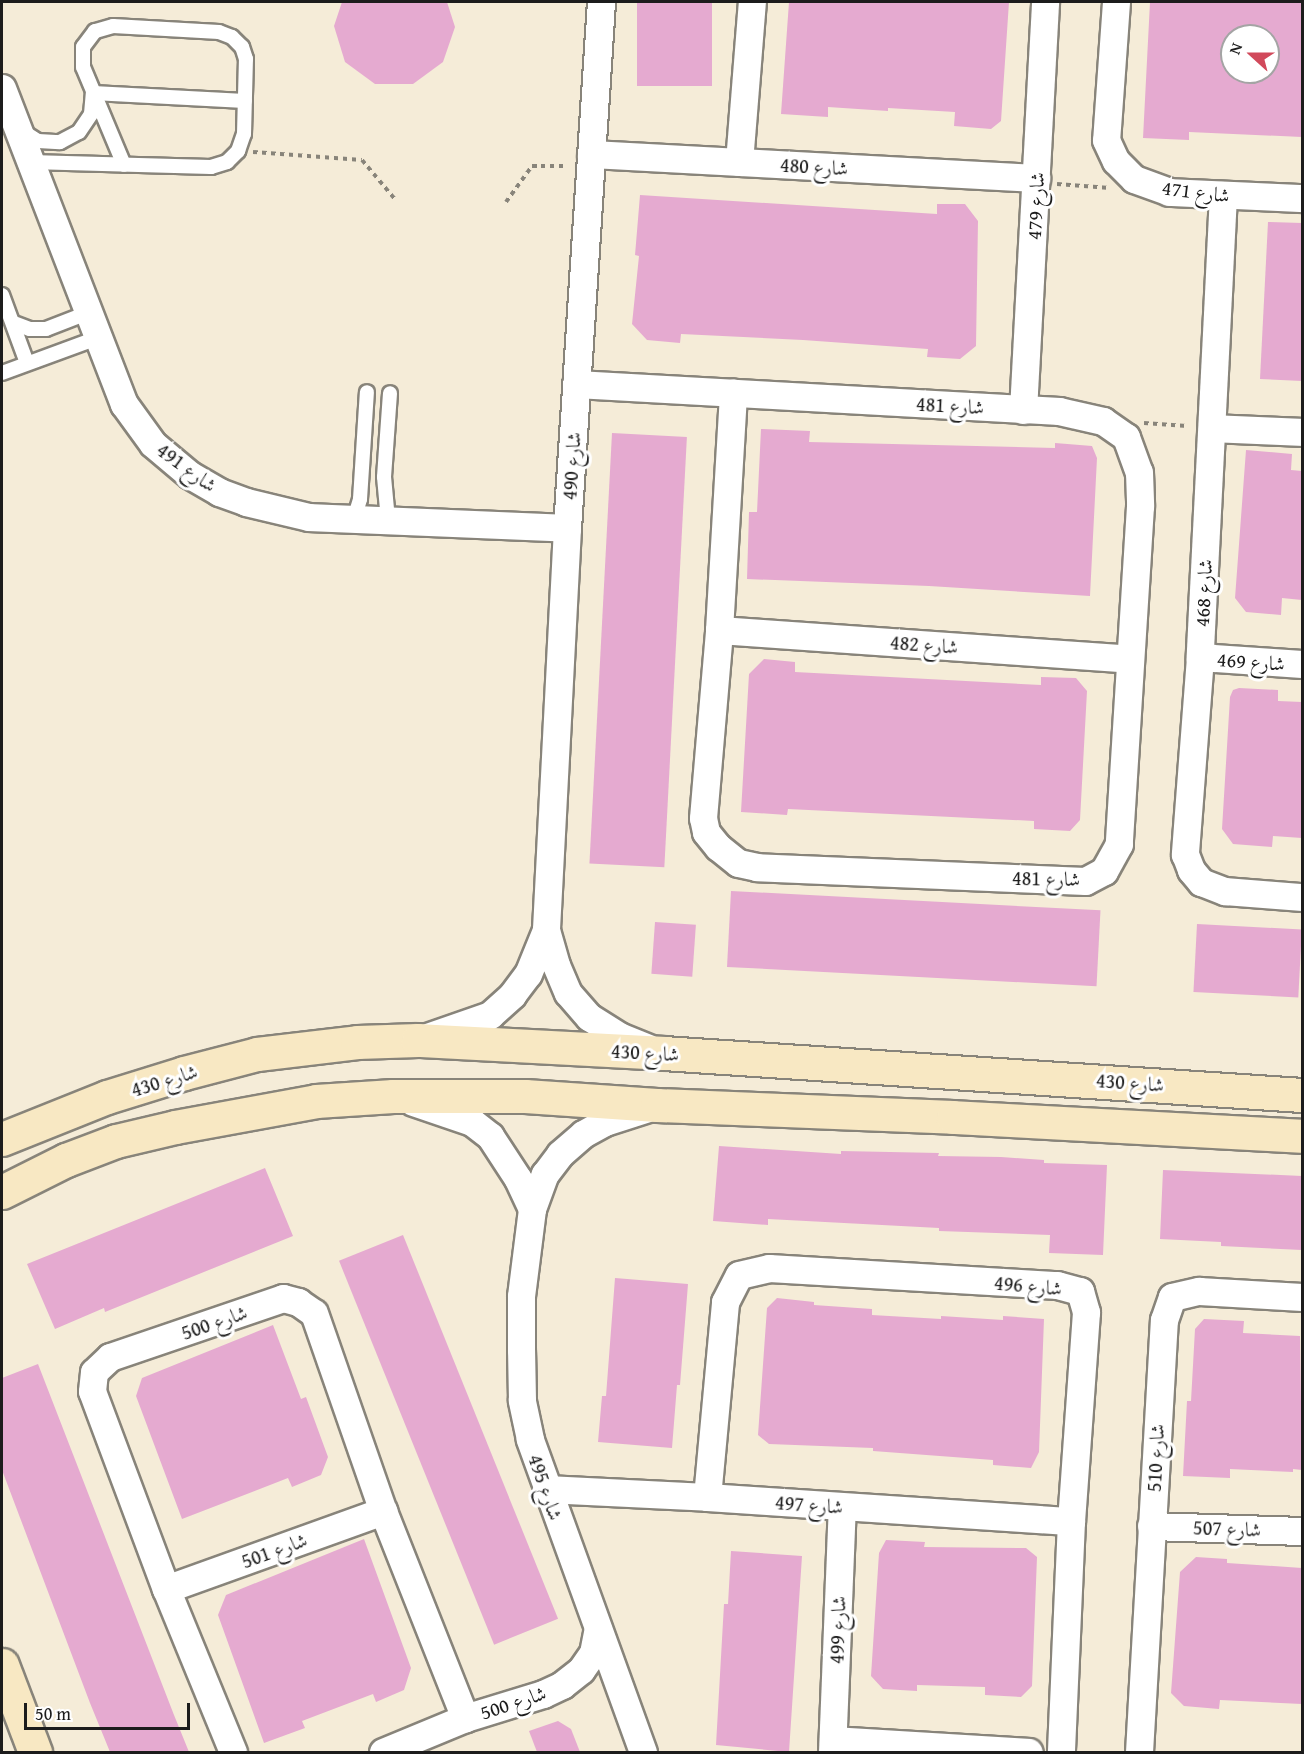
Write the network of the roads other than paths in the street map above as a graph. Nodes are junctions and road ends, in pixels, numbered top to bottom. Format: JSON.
{"nodes":[{"id":1,"x":601,"y":2,"type":"edge"},
{"id":2,"x":752,"y":2,"type":"edge"},
{"id":3,"x":1045,"y":2,"type":"edge"},
{"id":4,"x":1116,"y":2,"type":"edge"},
{"id":5,"x":2,"y":88,"type":"edge"},
{"id":6,"x":93,"y":93,"type":"junction"},
{"id":7,"x":245,"y":101,"type":"junction"},
{"id":8,"x":17,"y":129,"type":"junction"},
{"id":9,"x":591,"y":160,"type":"junction"},
{"id":10,"x":30,"y":162,"type":"junction"},
{"id":11,"x":738,"y":162,"type":"junction"},
{"id":12,"x":124,"y":165,"type":"junction"},
{"id":13,"x":1036,"y":178,"type":"junction"},
{"id":14,"x":1223,"y":195,"type":"junction"},
{"id":15,"x":1302,"y":198,"type":"edge"},
{"id":16,"x":2,"y":295,"type":"edge"},
{"id":17,"x":90,"y":312,"type":"junction"},
{"id":18,"x":14,"y":323,"type":"junction"},
{"id":19,"x":100,"y":337,"type":"junction"},
{"id":20,"x":27,"y":363,"type":"junction"},
{"id":21,"x":2,"y":373,"type":"edge"},
{"id":22,"x":576,"y":384,"type":"junction"},
{"id":23,"x":368,"y":392,"type":"dead end"},
{"id":24,"x":733,"y":392,"type":"junction"},
{"id":25,"x":390,"y":393,"type":"dead end"},
{"id":26,"x":1023,"y":410,"type":"junction"},
{"id":27,"x":1212,"y":428,"type":"junction"},
{"id":28,"x":1302,"y":432,"type":"edge"},
{"id":29,"x":354,"y":519,"type":"junction"},
{"id":30,"x":388,"y":520,"type":"junction"},
{"id":31,"x":567,"y":528,"type":"junction"},
{"id":32,"x":719,"y":630,"type":"junction"},
{"id":33,"x":1200,"y":657,"type":"junction"},
{"id":34,"x":1130,"y":658,"type":"junction"},
{"id":35,"x":1302,"y":664,"type":"edge"},
{"id":36,"x":1302,"y":897,"type":"edge"},
{"id":37,"x":546,"y":930,"type":"junction"},
{"id":38,"x":418,"y":1040,"type":"junction"},
{"id":39,"x":663,"y":1053,"type":"junction"},
{"id":40,"x":1302,"y":1095,"type":"edge"},
{"id":41,"x":393,"y":1096,"type":"junction"},
{"id":42,"x":657,"y":1105,"type":"junction"},
{"id":43,"x":1302,"y":1136,"type":"edge"},
{"id":44,"x":2,"y":1139,"type":"edge"},
{"id":45,"x":2,"y":1191,"type":"edge"},
{"id":46,"x":532,"y":1209,"type":"junction"},
{"id":47,"x":1302,"y":1297,"type":"edge"},
{"id":48,"x":546,"y":1490,"type":"junction"},
{"id":49,"x":707,"y":1497,"type":"junction"},
{"id":50,"x":842,"y":1507,"type":"junction"},
{"id":51,"x":383,"y":1511,"type":"junction"},
{"id":52,"x":1071,"y":1521,"type":"junction"},
{"id":53,"x":1151,"y":1526,"type":"junction"},
{"id":54,"x":1302,"y":1531,"type":"edge"},
{"id":55,"x":166,"y":1589,"type":"junction"},
{"id":56,"x":598,"y":1628,"type":"junction"},
{"id":57,"x":2,"y":1665,"type":"edge"},
{"id":58,"x":465,"y":1718,"type":"junction"},
{"id":59,"x":833,"y":1746,"type":"edge"},
{"id":60,"x":35,"y":1752,"type":"edge"},
{"id":61,"x":233,"y":1752,"type":"edge"},
{"id":62,"x":383,"y":1752,"type":"edge"},
{"id":63,"x":643,"y":1752,"type":"edge"},
{"id":64,"x":1029,"y":1752,"type":"edge"},
{"id":65,"x":1061,"y":1752,"type":"edge"},
{"id":66,"x":1139,"y":1752,"type":"edge"}],
"edges":[{"from":1,"to":9,"type":"street","name":"شارع 490"},
{"from":2,"to":11,"type":"street"},
{"from":3,"to":13,"type":"street","name":"شارع 479"},
{"from":4,"to":14,"type":"street","name":"شارع 471"},
{"from":5,"to":8,"type":"street","name":"شارع 491"},
{"from":6,"to":7,"type":"lane"},
{"from":6,"to":7,"type":"lane"},
{"from":6,"to":8,"type":"lane"},
{"from":6,"to":12,"type":"lane"},
{"from":7,"to":12,"type":"lane"},
{"from":8,"to":10,"type":"street","name":"شارع 491"},
{"from":9,"to":11,"type":"street","name":"شارع 480"},
{"from":9,"to":22,"type":"street","name":"شارع 490"},
{"from":10,"to":12,"type":"lane"},
{"from":10,"to":17,"type":"street","name":"شارع 491"},
{"from":11,"to":13,"type":"street","name":"شارع 480"},
{"from":13,"to":26,"type":"street","name":"شارع 479"},
{"from":14,"to":15,"type":"street","name":"شارع 471"},
{"from":14,"to":27,"type":"street","name":"شارع 468"},
{"from":16,"to":18,"type":"lane"},
{"from":17,"to":18,"type":"lane"},
{"from":17,"to":19,"type":"street","name":"شارع 491"},
{"from":18,"to":20,"type":"lane"},
{"from":19,"to":20,"type":"lane"},
{"from":19,"to":29,"type":"street","name":"شارع 491"},
{"from":20,"to":21,"type":"lane"},
{"from":22,"to":24,"type":"street","name":"شارع 481"},
{"from":22,"to":31,"type":"street","name":"شارع 490"},
{"from":23,"to":29,"type":"lane"},
{"from":24,"to":26,"type":"street","name":"شارع 481"},
{"from":24,"to":32,"type":"street","name":"شارع 481"},
{"from":25,"to":30,"type":"lane"},
{"from":26,"to":34,"type":"street","name":"شارع 481"},
{"from":27,"to":28,"type":"street"},
{"from":27,"to":33,"type":"street","name":"شارع 468"},
{"from":29,"to":30,"type":"street","name":"شارع 491"},
{"from":30,"to":31,"type":"street","name":"شارع 491"},
{"from":31,"to":37,"type":"street","name":"شارع 490"},
{"from":32,"to":34,"type":"street","name":"شارع 482"},
{"from":32,"to":34,"type":"street","name":"شارع 481"},
{"from":33,"to":35,"type":"street","name":"شارع 469"},
{"from":33,"to":36,"type":"street","name":"شارع 468"},
{"from":37,"to":38,"type":"street","name":"شارع 490"},
{"from":37,"to":39,"type":"street","name":"شارع 490"},
{"from":38,"to":39,"type":"street","name":"شارع 430"},
{"from":38,"to":44,"type":"street","name":"شارع 430"},
{"from":39,"to":40,"type":"street","name":"شارع 430"},
{"from":41,"to":42,"type":"street"},
{"from":41,"to":45,"type":"street"},
{"from":41,"to":46,"type":"street"},
{"from":42,"to":43,"type":"street"},
{"from":42,"to":46,"type":"street","name":"شارع 495"},
{"from":46,"to":48,"type":"street","name":"شارع 495"},
{"from":47,"to":53,"type":"street","name":"شارع 510"},
{"from":48,"to":49,"type":"street","name":"شارع 497"},
{"from":48,"to":56,"type":"street","name":"شارع 495"},
{"from":49,"to":50,"type":"street","name":"شارع 497"},
{"from":49,"to":52,"type":"street","name":"شارع 496"},
{"from":50,"to":52,"type":"street","name":"شارع 497"},
{"from":50,"to":59,"type":"street","name":"شارع 499"},
{"from":51,"to":55,"type":"street","name":"شارع 501"},
{"from":51,"to":55,"type":"street","name":"شارع 500"},
{"from":51,"to":58,"type":"street","name":"شارع 500"},
{"from":52,"to":65,"type":"street","name":"شارع 496"},
{"from":53,"to":54,"type":"street","name":"شارع 507"},
{"from":53,"to":66,"type":"street","name":"شارع 510"},
{"from":55,"to":61,"type":"street","name":"شارع 500"},
{"from":56,"to":58,"type":"street","name":"شارع 500"},
{"from":56,"to":63,"type":"street","name":"شارع 495"},
{"from":57,"to":60,"type":"street"},
{"from":58,"to":62,"type":"street","name":"شارع 500"},
{"from":59,"to":64,"type":"street"}]}
